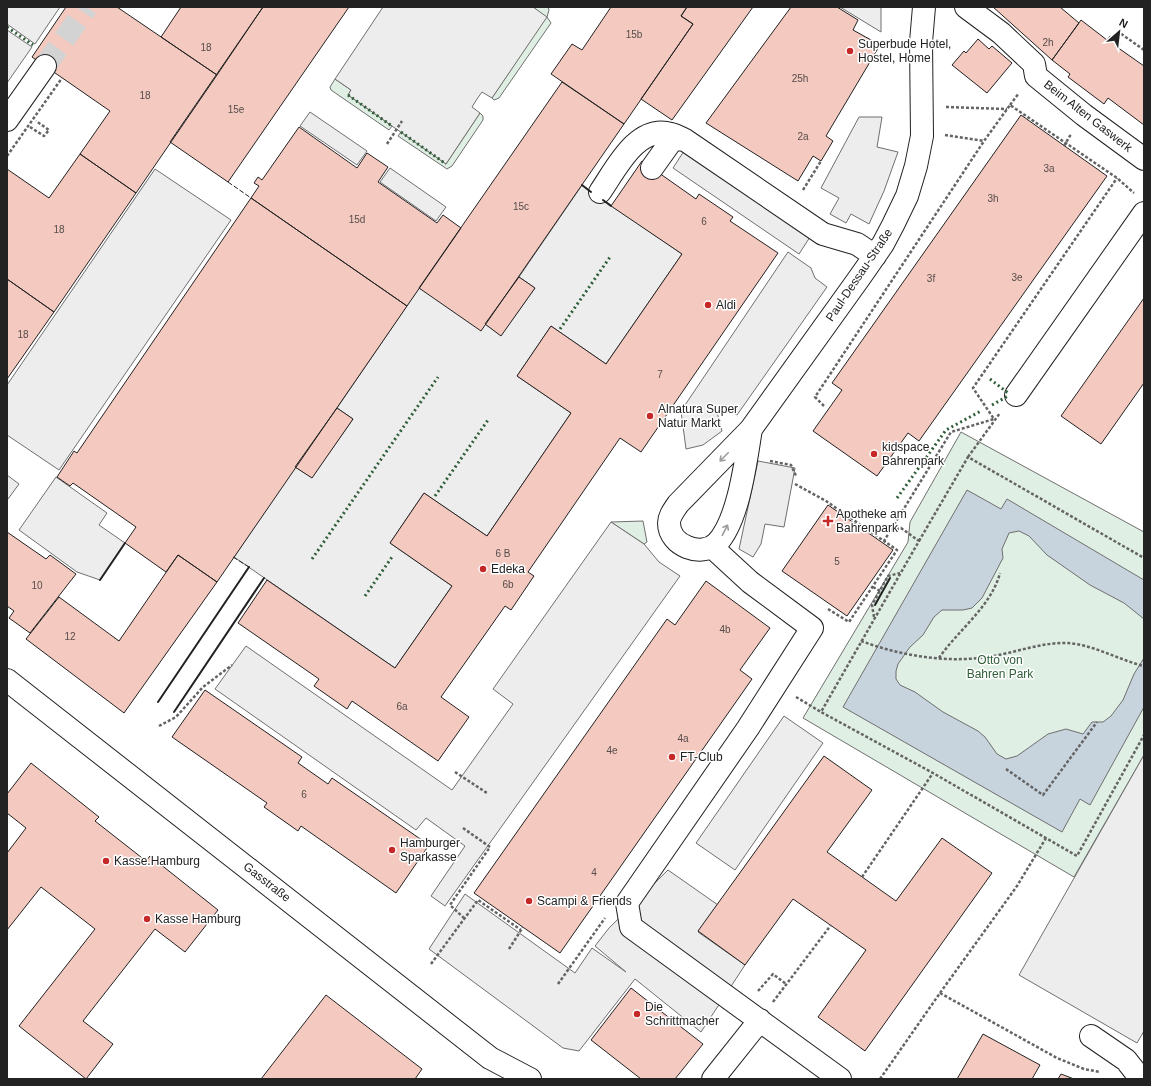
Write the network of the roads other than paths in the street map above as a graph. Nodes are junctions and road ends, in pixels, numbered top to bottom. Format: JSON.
{"nodes":[{"id":1,"x":924,"y":7,"type":"edge"},
{"id":2,"x":966,"y":7,"type":"edge"},
{"id":3,"x":54,"y":72,"type":"tunnel mouth"},
{"id":4,"x":7,"y":120,"type":"edge"},
{"id":5,"x":685,"y":140,"type":"junction"},
{"id":6,"x":1144,"y":159,"type":"edge"},
{"id":7,"x":652,"y":168,"type":"dead end"},
{"id":8,"x":600,"y":192,"type":"dead end"},
{"id":9,"x":1143,"y":214,"type":"edge"},
{"id":10,"x":875,"y":256,"type":"junction"},
{"id":11,"x":1016,"y":395,"type":"road end"},
{"id":12,"x":751,"y":429,"type":"junction"},
{"id":13,"x":712,"y":547,"type":"junction"},
{"id":14,"x":7,"y":680,"type":"edge"},
{"id":15,"x":752,"y":1014,"type":"junction"},
{"id":16,"x":1091,"y":1036,"type":"dead end"},
{"id":17,"x":530,"y":1079,"type":"edge"},
{"id":18,"x":713,"y":1079,"type":"edge"},
{"id":19,"x":840,"y":1079,"type":"edge"},
{"id":20,"x":1141,"y":1079,"type":"edge"}],
"edges":[{"from":1,"to":10,"type":"street","name":"Paul-Dessau-Straße"},
{"from":2,"to":6,"type":"street","name":"Beim Alten Gaswerk"},
{"from":3,"to":4,"type":"street"},
{"from":5,"to":7,"type":"street"},
{"from":5,"to":8,"type":"street"},
{"from":5,"to":10,"type":"street"},
{"from":9,"to":11,"type":"street"},
{"from":10,"to":12,"type":"street","name":"Paul-Dessau-Straße"},
{"from":13,"to":12,"type":"street","name":"Paul-Dessau-Straße","one_way":true},
{"from":12,"to":13,"type":"street","name":"Paul-Dessau-Straße","one_way":true},
{"from":13,"to":15,"type":"street"},
{"from":14,"to":17,"type":"street","name":"Gasstraße"},
{"from":15,"to":18,"type":"street"},
{"from":15,"to":19,"type":"street"},
{"from":16,"to":20,"type":"street"}]}
